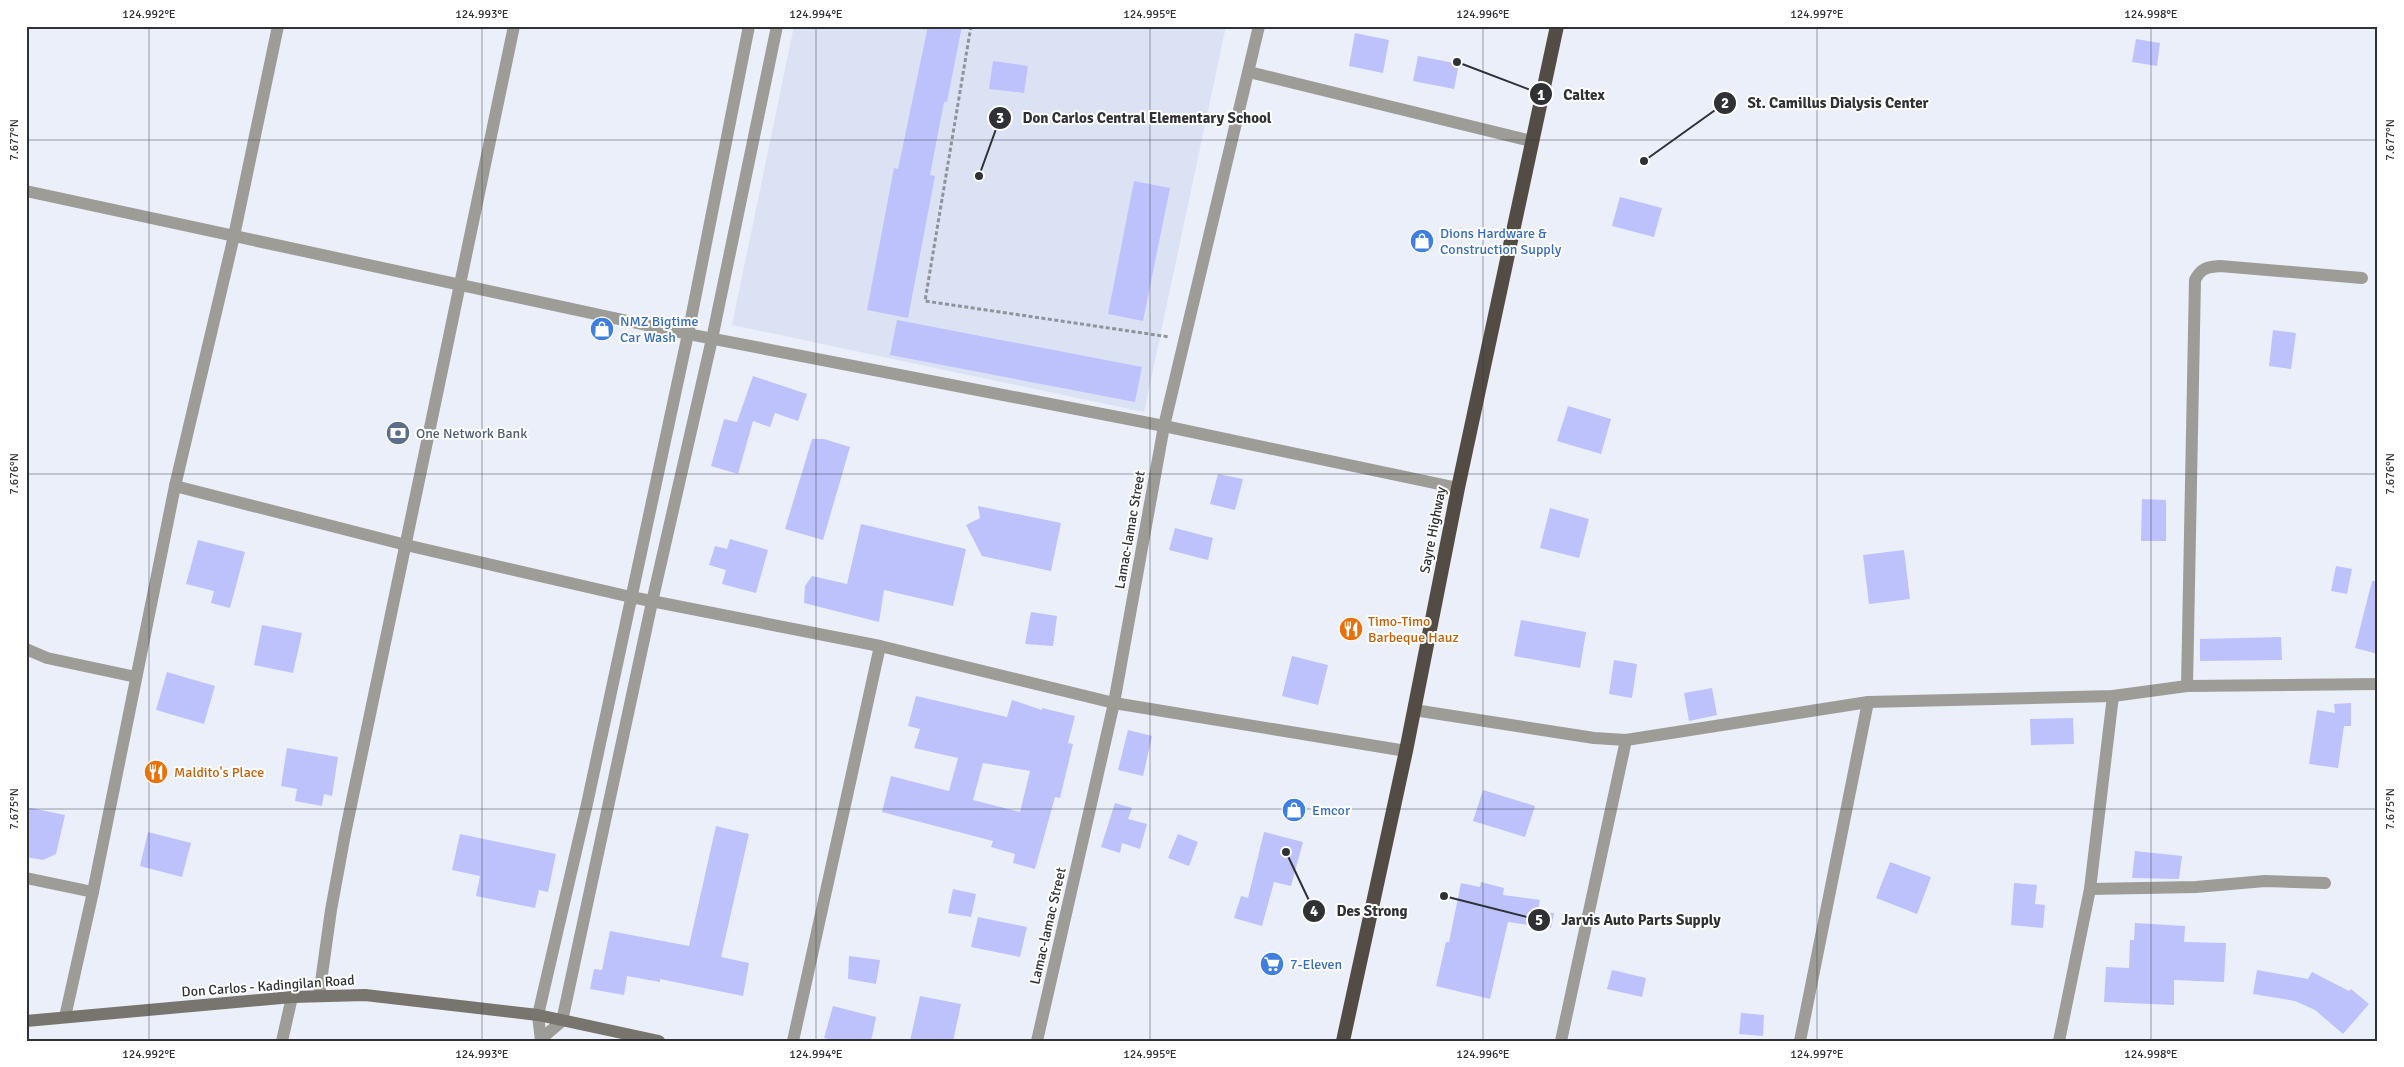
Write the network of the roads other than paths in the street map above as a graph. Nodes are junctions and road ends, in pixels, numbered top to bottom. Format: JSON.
{"nodes":[{"id":1,"x":278,"y":26,"type":"edge"},
{"id":2,"x":514,"y":26,"type":"edge"},
{"id":3,"x":749,"y":26,"type":"edge"},
{"id":4,"x":777,"y":26,"type":"edge"},
{"id":5,"x":1259,"y":26,"type":"edge"},
{"id":6,"x":1557,"y":26,"type":"edge"},
{"id":7,"x":1249,"y":72,"type":"junction"},
{"id":8,"x":1531,"y":141,"type":"junction"},
{"id":9,"x":26,"y":190,"type":"edge"},
{"id":10,"x":234,"y":236,"type":"junction"},
{"id":11,"x":2362,"y":278,"type":"dead end"},
{"id":12,"x":461,"y":283,"type":"junction"},
{"id":13,"x":688,"y":334,"type":"junction"},
{"id":14,"x":712,"y":339,"type":"junction"},
{"id":15,"x":1164,"y":426,"type":"junction"},
{"id":16,"x":175,"y":486,"type":"junction"},
{"id":17,"x":1458,"y":488,"type":"junction"},
{"id":18,"x":406,"y":545,"type":"junction"},
{"id":19,"x":631,"y":598,"type":"junction"},
{"id":20,"x":652,"y":602,"type":"junction"},
{"id":21,"x":880,"y":646,"type":"junction"},
{"id":22,"x":26,"y":649,"type":"edge"},
{"id":23,"x":136,"y":677,"type":"junction"},
{"id":24,"x":2378,"y":684,"type":"edge"},
{"id":25,"x":2187,"y":686,"type":"junction"},
{"id":26,"x":2113,"y":696,"type":"junction"},
{"id":27,"x":1114,"y":702,"type":"junction"},
{"id":28,"x":1868,"y":702,"type":"junction"},
{"id":29,"x":1414,"y":710,"type":"junction"},
{"id":30,"x":1626,"y":740,"type":"junction"},
{"id":31,"x":1406,"y":751,"type":"junction"},
{"id":32,"x":26,"y":878,"type":"edge"},
{"id":33,"x":2325,"y":884,"type":"dead end"},
{"id":34,"x":2090,"y":889,"type":"junction"},
{"id":35,"x":93,"y":892,"type":"junction"},
{"id":36,"x":319,"y":996,"type":"junction"},
{"id":37,"x":292,"y":997,"type":"junction"},
{"id":38,"x":538,"y":1015,"type":"junction"},
{"id":39,"x":65,"y":1017,"type":"junction"},
{"id":40,"x":26,"y":1021,"type":"edge"},
{"id":41,"x":562,"y":1021,"type":"junction"},
{"id":42,"x":541,"y":1040,"type":"edge"},
{"id":43,"x":282,"y":1041,"type":"edge"},
{"id":44,"x":659,"y":1041,"type":"edge"},
{"id":45,"x":793,"y":1041,"type":"edge"},
{"id":46,"x":1037,"y":1041,"type":"edge"},
{"id":47,"x":1343,"y":1041,"type":"edge"},
{"id":48,"x":1561,"y":1041,"type":"edge"},
{"id":49,"x":1800,"y":1041,"type":"edge"},
{"id":50,"x":2059,"y":1041,"type":"edge"}],
"edges":[{"from":1,"to":10,"type":"street"},
{"from":2,"to":12,"type":"street"},
{"from":3,"to":13,"type":"street"},
{"from":4,"to":14,"type":"street"},
{"from":5,"to":7,"type":"street","name":"Lamac-lamac Street"},
{"from":6,"to":8,"type":"highway","name":"Sayre Highway"},
{"from":7,"to":8,"type":"street"},
{"from":7,"to":15,"type":"street","name":"Lamac-lamac Street"},
{"from":8,"to":17,"type":"highway","name":"Sayre Highway"},
{"from":9,"to":10,"type":"street"},
{"from":10,"to":12,"type":"street"},
{"from":10,"to":16,"type":"street"},
{"from":11,"to":25,"type":"street"},
{"from":12,"to":13,"type":"street"},
{"from":12,"to":18,"type":"street"},
{"from":13,"to":14,"type":"street"},
{"from":13,"to":19,"type":"street"},
{"from":14,"to":15,"type":"street"},
{"from":14,"to":20,"type":"street"},
{"from":15,"to":17,"type":"street"},
{"from":15,"to":27,"type":"street","name":"Lamac-lamac Street"},
{"from":16,"to":18,"type":"street"},
{"from":16,"to":23,"type":"street"},
{"from":17,"to":29,"type":"highway","name":"Sayre Highway"},
{"from":18,"to":19,"type":"street"},
{"from":18,"to":36,"type":"street"},
{"from":19,"to":20,"type":"street"},
{"from":19,"to":38,"type":"street"},
{"from":20,"to":21,"type":"street"},
{"from":20,"to":41,"type":"street"},
{"from":21,"to":27,"type":"street"},
{"from":21,"to":45,"type":"street"},
{"from":22,"to":23,"type":"street"},
{"from":23,"to":35,"type":"street"},
{"from":24,"to":25,"type":"street"},
{"from":25,"to":26,"type":"street"},
{"from":26,"to":28,"type":"street"},
{"from":26,"to":34,"type":"street"},
{"from":27,"to":31,"type":"street"},
{"from":27,"to":46,"type":"street","name":"Lamac-lamac Street"},
{"from":28,"to":30,"type":"street"},
{"from":28,"to":49,"type":"street"},
{"from":29,"to":30,"type":"street"},
{"from":29,"to":31,"type":"highway","name":"Sayre Highway"},
{"from":30,"to":48,"type":"street"},
{"from":31,"to":47,"type":"highway","name":"Sayre Highway"},
{"from":32,"to":35,"type":"street"},
{"from":33,"to":34,"type":"street"},
{"from":34,"to":50,"type":"street"},
{"from":35,"to":39,"type":"street"},
{"from":36,"to":37,"type":"main road","name":"Don Carlos - Kadingilan Road"},
{"from":36,"to":38,"type":"main road","name":"Don Carlos - Kadingilan Road"},
{"from":37,"to":39,"type":"main road","name":"Don Carlos - Kadingilan Road"},
{"from":37,"to":43,"type":"street"},
{"from":38,"to":41,"type":"main road","name":"Don Carlos - Kadingilan Road"},
{"from":38,"to":42,"type":"street"},
{"from":39,"to":40,"type":"main road","name":"Don Carlos - Kadingilan Road"},
{"from":41,"to":42,"type":"street"},
{"from":41,"to":44,"type":"main road","name":"Don Carlos - Kadingilan Road"}]}
